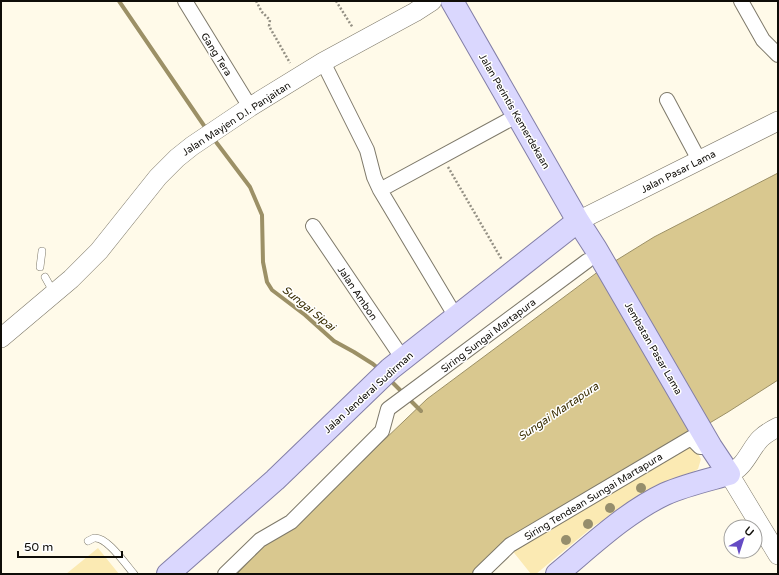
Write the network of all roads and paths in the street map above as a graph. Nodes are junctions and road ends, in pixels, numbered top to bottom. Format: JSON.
{"nodes":[{"id":1,"x":184,"y":1,"type":"edge"},
{"id":2,"x":256,"y":1,"type":"edge"},
{"id":3,"x":336,"y":1,"type":"edge"},
{"id":4,"x":432,"y":1,"type":"edge"},
{"id":5,"x":452,"y":1,"type":"edge"},
{"id":6,"x":741,"y":1,"type":"edge"},
{"id":7,"x":361,"y":41,"type":"junction"},
{"id":8,"x":778,"y":56,"type":"edge"},
{"id":9,"x":323,"y":62,"type":"junction"},
{"id":10,"x":298,"y":78,"type":"junction"},
{"id":11,"x":667,"y":100,"type":"dead end"},
{"id":12,"x":250,"y":107,"type":"junction"},
{"id":13,"x":518,"y":115,"type":"junction"},
{"id":14,"x":778,"y":121,"type":"edge"},
{"id":15,"x":442,"y":156,"type":"junction"},
{"id":16,"x":699,"y":160,"type":"junction"},
{"id":17,"x":380,"y":190,"type":"junction"},
{"id":18,"x":578,"y":221,"type":"junction"},
{"id":19,"x":312,"y":226,"type":"dead end"},
{"id":20,"x":42,"y":251,"type":"dead end"},
{"id":21,"x":592,"y":255,"type":"junction"},
{"id":22,"x":40,"y":267,"type":"dead end"},
{"id":23,"x":510,"y":274,"type":"junction"},
{"id":24,"x":45,"y":277,"type":"dead end"},
{"id":25,"x":54,"y":293,"type":"junction"},
{"id":26,"x":456,"y":318,"type":"junction"},
{"id":27,"x":1,"y":338,"type":"edge"},
{"id":28,"x":397,"y":364,"type":"junction"},
{"id":29,"x":778,"y":427,"type":"edge"},
{"id":30,"x":709,"y":443,"type":"junction"},
{"id":31,"x":729,"y":474,"type":"junction"},
{"id":32,"x":88,"y":541,"type":"dead end"},
{"id":33,"x":778,"y":555,"type":"edge"},
{"id":34,"x":134,"y":574,"type":"edge"},
{"id":35,"x":168,"y":574,"type":"edge"},
{"id":36,"x":225,"y":574,"type":"edge"},
{"id":37,"x":480,"y":574,"type":"edge"},
{"id":38,"x":557,"y":574,"type":"edge"}],
"edges":[{"from":1,"to":12,"type":"street","name":"Gang Tera"},
{"from":2,"to":10,"type":"path"},
{"from":3,"to":7,"type":"path"},
{"from":4,"to":7,"type":"main road","name":"Jalan Mayjen D.I. Panjaitan"},
{"from":5,"to":13,"type":"main road","name":"Jalan Perintis Kemerdekaan"},
{"from":6,"to":8,"type":"street"},
{"from":7,"to":9,"type":"main road","name":"Jalan Mayjen D.I. Panjaitan"},
{"from":9,"to":10,"type":"main road","name":"Jalan Mayjen D.I. Panjaitan"},
{"from":9,"to":17,"type":"street"},
{"from":10,"to":12,"type":"main road","name":"Jalan Mayjen D.I. Panjaitan"},
{"from":11,"to":16,"type":"street"},
{"from":12,"to":25,"type":"main road","name":"Jalan Mayjen D.I. Panjaitan"},
{"from":13,"to":15,"type":"street"},
{"from":13,"to":18,"type":"main road","name":"Jalan Perintis Kemerdekaan"},
{"from":14,"to":16,"type":"main road","name":"Jalan Pasar Lama"},
{"from":15,"to":17,"type":"street"},
{"from":15,"to":23,"type":"path"},
{"from":16,"to":18,"type":"main road","name":"Jalan Pasar Lama"},
{"from":17,"to":26,"type":"street"},
{"from":18,"to":21,"type":"main road","name":"Jembatan Pasar Lama"},
{"from":18,"to":23,"type":"main road","name":"Jalan Jenderal Sudirman"},
{"from":19,"to":28,"type":"street","name":"Jalan Ambon"},
{"from":20,"to":22,"type":"lane"},
{"from":21,"to":30,"type":"main road","name":"Jembatan Pasar Lama"},
{"from":21,"to":36,"type":"street","name":"Siring Sungai Martapura"},
{"from":23,"to":26,"type":"main road","name":"Jalan Jenderal Sudirman"},
{"from":24,"to":25,"type":"lane"},
{"from":25,"to":27,"type":"main road","name":"Jalan Mayjen D.I. Panjaitan"},
{"from":26,"to":28,"type":"main road","name":"Jalan Jenderal Sudirman"},
{"from":28,"to":35,"type":"main road","name":"Jalan Jenderal Sudirman"},
{"from":29,"to":31,"type":"main road"},
{"from":30,"to":31,"type":"main road","name":"Jembatan Pasar Lama"},
{"from":30,"to":37,"type":"street","name":"Siring Tendean Sungai Martapura"},
{"from":31,"to":33,"type":"main road"},
{"from":31,"to":38,"type":"main road"},
{"from":32,"to":34,"type":"lane"}]}
